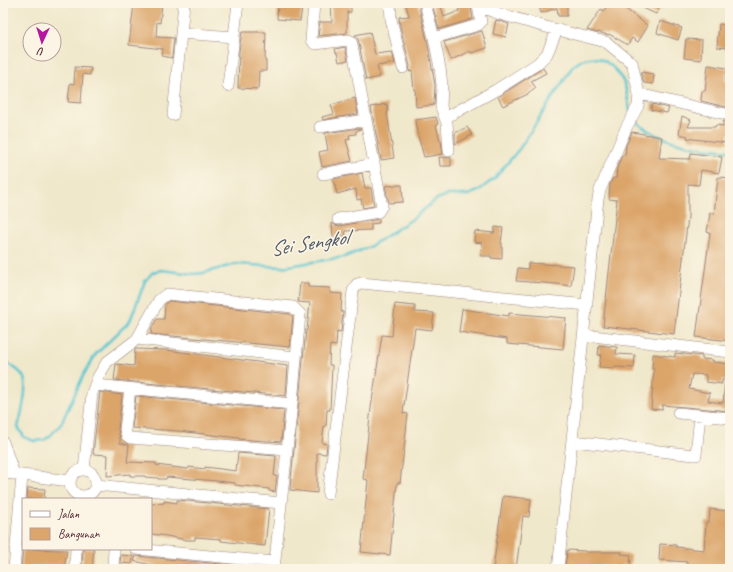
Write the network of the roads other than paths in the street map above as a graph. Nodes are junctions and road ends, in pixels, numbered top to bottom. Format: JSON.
{"nodes":[{"id":1,"x":184,"y":3,"type":"edge"},
{"id":2,"x":238,"y":3,"type":"edge"},
{"id":3,"x":314,"y":3,"type":"edge"},
{"id":4,"x":390,"y":3,"type":"edge"},
{"id":5,"x":426,"y":3,"type":"edge"},
{"id":6,"x":478,"y":4,"type":"edge"},
{"id":7,"x":557,"y":30,"type":"junction"},
{"id":8,"x":181,"y":33,"type":"junction"},
{"id":9,"x":234,"y":38,"type":"junction"},
{"id":10,"x":434,"y":38,"type":"junction"},
{"id":11,"x":403,"y":68,"type":"dead end"},
{"id":12,"x":228,"y":86,"type":"dead end"},
{"id":13,"x":639,"y":94,"type":"junction"},
{"id":14,"x":173,"y":115,"type":"dead end"},
{"id":15,"x":730,"y":115,"type":"edge"},
{"id":16,"x":445,"y":118,"type":"junction"},
{"id":17,"x":366,"y":120,"type":"junction"},
{"id":18,"x":320,"y":127,"type":"dead end"},
{"id":19,"x":449,"y":151,"type":"dead end"},
{"id":20,"x":374,"y":164,"type":"junction"},
{"id":21,"x":323,"y":174,"type":"dead end"},
{"id":22,"x":338,"y":219,"type":"dead end"},
{"id":23,"x":587,"y":305,"type":"junction"},
{"id":24,"x":584,"y":335,"type":"junction"},
{"id":25,"x":137,"y":339,"type":"junction"},
{"id":26,"x":730,"y":352,"type":"edge"},
{"id":27,"x":296,"y":357,"type":"junction"},
{"id":28,"x":95,"y":385,"type":"junction"},
{"id":29,"x":130,"y":389,"type":"junction"},
{"id":30,"x":292,"y":404,"type":"junction"},
{"id":31,"x":678,"y":413,"type":"dead end"},
{"id":32,"x":700,"y":415,"type":"junction"},
{"id":33,"x":730,"y":418,"type":"edge"},
{"id":34,"x":572,"y":441,"type":"junction"},
{"id":35,"x":3,"y":442,"type":"edge"},
{"id":36,"x":287,"y":450,"type":"junction"},
{"id":37,"x":84,"y":470,"type":"junction"},
{"id":38,"x":13,"y":474,"type":"edge"},
{"id":39,"x":70,"y":482,"type":"junction"},
{"id":40,"x":96,"y":485,"type":"junction"},
{"id":41,"x":118,"y":488,"type":"junction"},
{"id":42,"x":328,"y":494,"type":"dead end"},
{"id":43,"x":81,"y":498,"type":"edge"},
{"id":44,"x":118,"y":498,"type":"edge"},
{"id":45,"x":281,"y":503,"type":"junction"},
{"id":46,"x":76,"y":550,"type":"edge"},
{"id":47,"x":114,"y":550,"type":"edge"},
{"id":48,"x":144,"y":550,"type":"edge"},
{"id":49,"x":274,"y":566,"type":"edge"},
{"id":50,"x":14,"y":569,"type":"edge"},
{"id":51,"x":75,"y":569,"type":"edge"},
{"id":52,"x":112,"y":569,"type":"edge"},
{"id":53,"x":558,"y":569,"type":"edge"}],
"edges":[{"from":1,"to":8,"type":"street"},
{"from":2,"to":9,"type":"street"},
{"from":3,"to":17,"type":"street"},
{"from":4,"to":11,"type":"street"},
{"from":5,"to":10,"type":"street"},
{"from":6,"to":7,"type":"street"},
{"from":6,"to":10,"type":"street"},
{"from":7,"to":13,"type":"street"},
{"from":7,"to":16,"type":"street"},
{"from":8,"to":9,"type":"street"},
{"from":8,"to":14,"type":"street"},
{"from":9,"to":12,"type":"street"},
{"from":10,"to":16,"type":"street"},
{"from":13,"to":15,"type":"street"},
{"from":13,"to":23,"type":"street"},
{"from":16,"to":19,"type":"street"},
{"from":17,"to":18,"type":"street"},
{"from":17,"to":20,"type":"street"},
{"from":20,"to":21,"type":"street"},
{"from":20,"to":22,"type":"street"},
{"from":23,"to":24,"type":"street"},
{"from":23,"to":42,"type":"street"},
{"from":24,"to":26,"type":"street"},
{"from":24,"to":34,"type":"street"},
{"from":25,"to":27,"type":"street"},
{"from":25,"to":27,"type":"street"},
{"from":25,"to":28,"type":"street"},
{"from":27,"to":30,"type":"street"},
{"from":28,"to":29,"type":"street"},
{"from":28,"to":37,"type":"street"},
{"from":29,"to":30,"type":"street"},
{"from":29,"to":36,"type":"street"},
{"from":30,"to":36,"type":"street"},
{"from":31,"to":32,"type":"street"},
{"from":32,"to":33,"type":"street"},
{"from":32,"to":34,"type":"street"},
{"from":34,"to":53,"type":"street"},
{"from":35,"to":38,"type":"street"},
{"from":36,"to":45,"type":"street"},
{"from":37,"to":39,"type":"street"},
{"from":37,"to":40,"type":"street"},
{"from":38,"to":39,"type":"street"},
{"from":38,"to":50,"type":"street"},
{"from":39,"to":43,"type":"street"},
{"from":40,"to":41,"type":"street"},
{"from":40,"to":43,"type":"street"},
{"from":41,"to":44,"type":"street"},
{"from":41,"to":45,"type":"street"},
{"from":45,"to":49,"type":"street"},
{"from":46,"to":51,"type":"street"},
{"from":47,"to":52,"type":"street"},
{"from":48,"to":49,"type":"street"}]}
